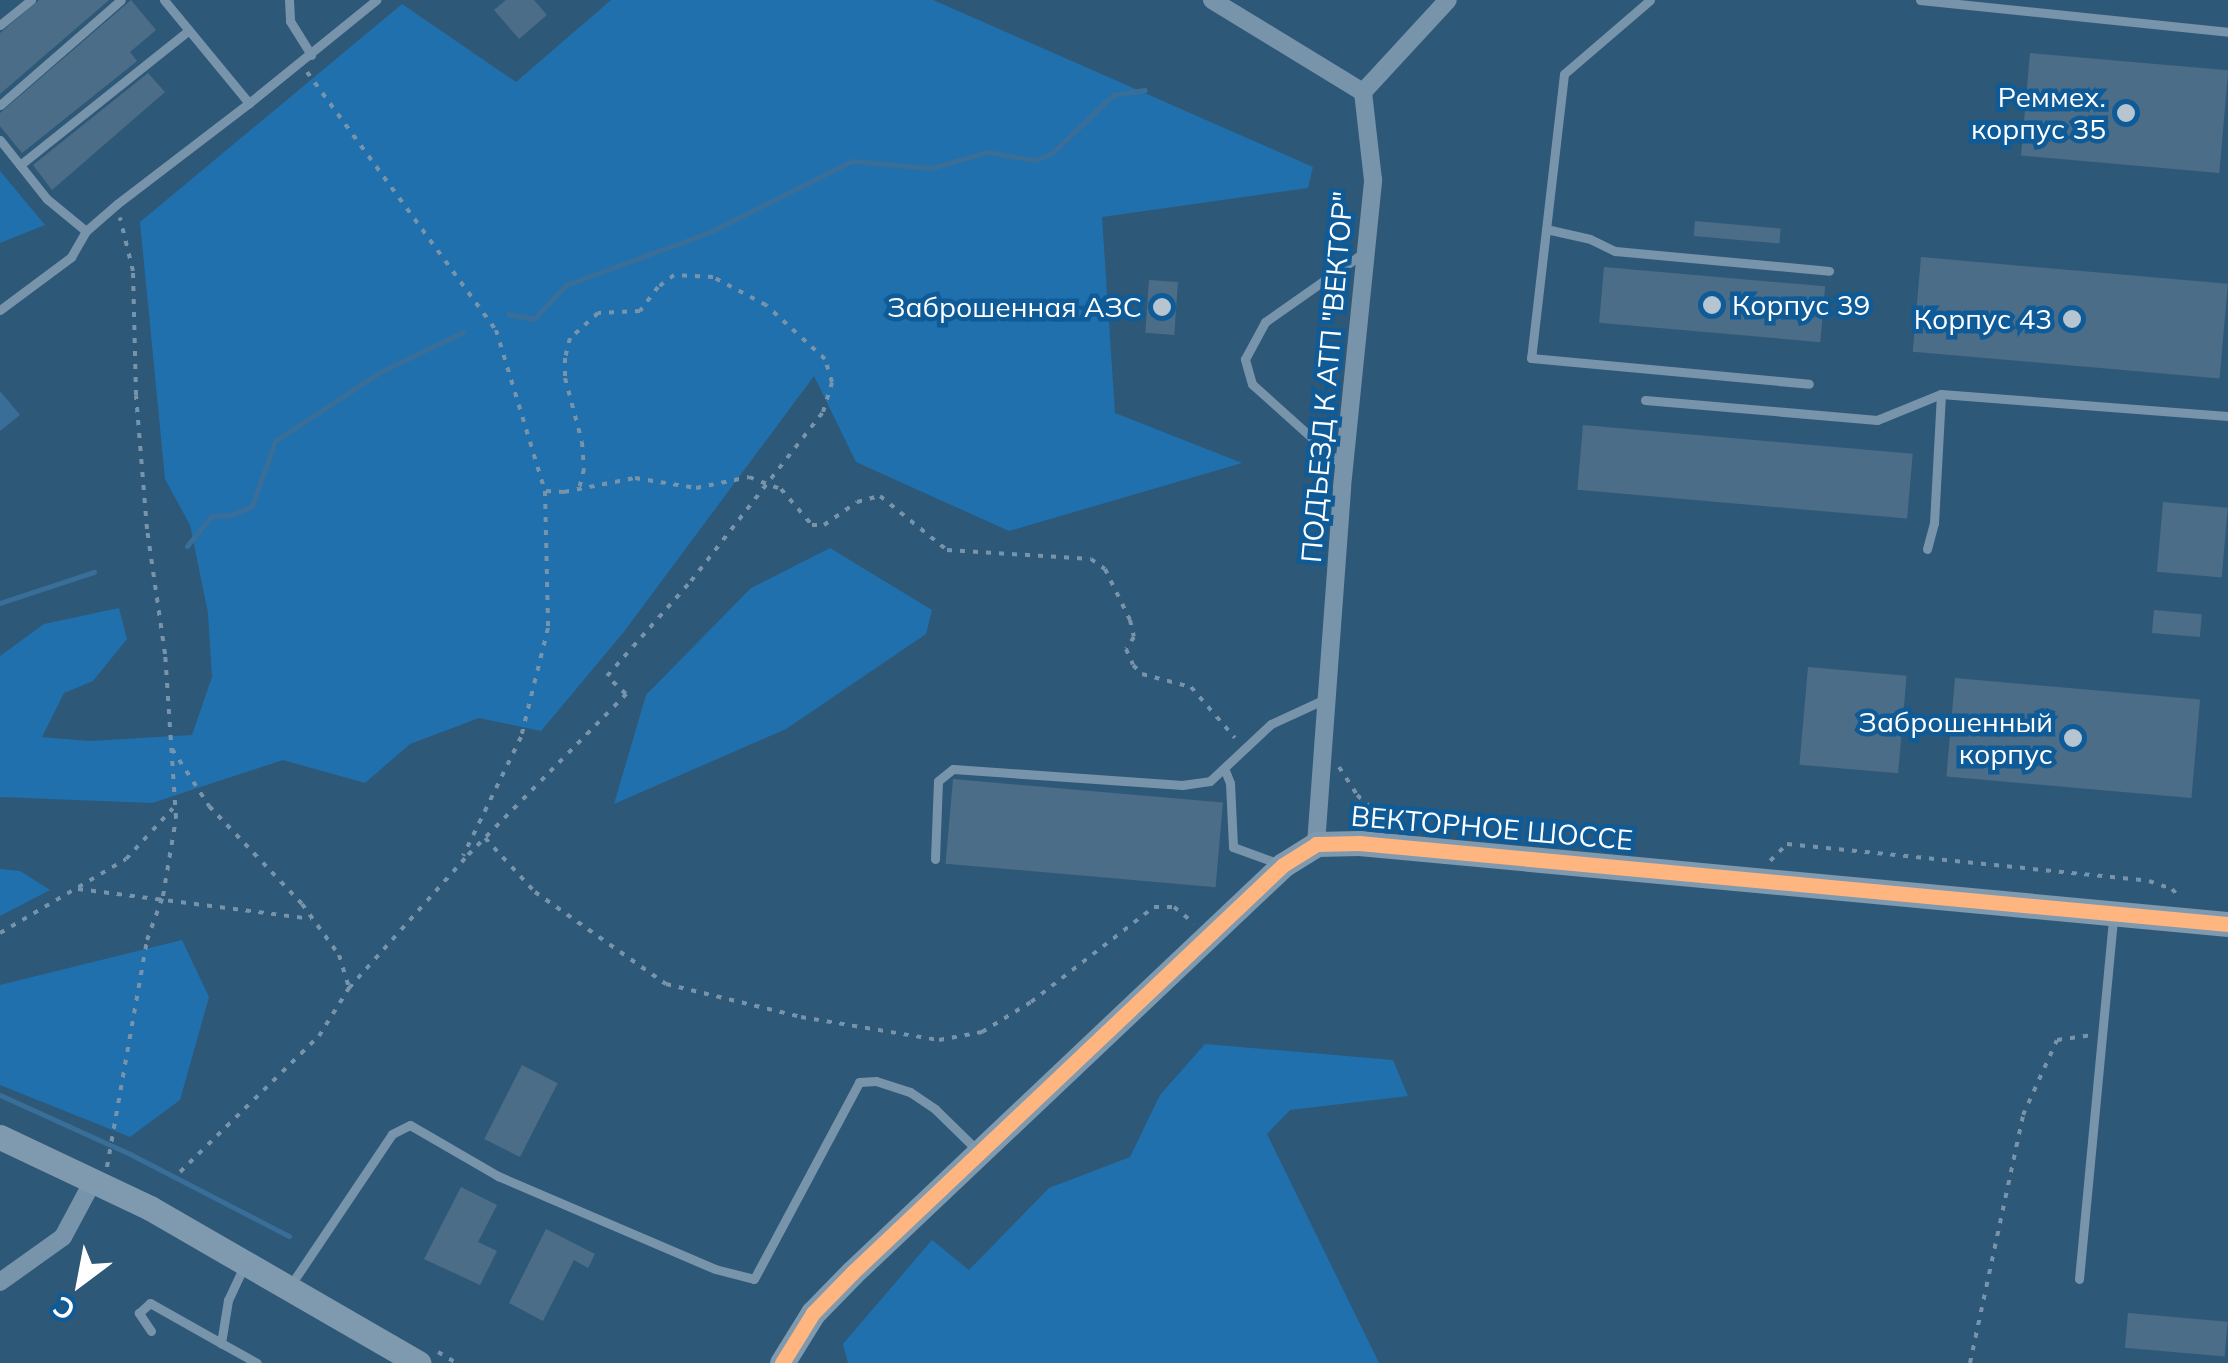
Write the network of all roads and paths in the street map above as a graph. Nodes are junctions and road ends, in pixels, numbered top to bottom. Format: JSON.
{"nodes":[{"id":1,"x":31,"y":0,"type":"edge"},
{"id":2,"x":122,"y":0,"type":"edge"},
{"id":3,"x":164,"y":0,"type":"edge"},
{"id":4,"x":289,"y":0,"type":"edge"},
{"id":5,"x":376,"y":0,"type":"edge"},
{"id":6,"x":1212,"y":0,"type":"edge"},
{"id":7,"x":1448,"y":0,"type":"edge"},
{"id":8,"x":1650,"y":0,"type":"edge"},
{"id":9,"x":1920,"y":0,"type":"edge"},
{"id":10,"x":0,"y":26,"type":"edge"},
{"id":11,"x":190,"y":30,"type":"junction"},
{"id":12,"x":2228,"y":32,"type":"edge"},
{"id":13,"x":311,"y":55,"type":"junction"},
{"id":14,"x":302,"y":64,"type":"junction"},
{"id":15,"x":1363,"y":92,"type":"junction"},
{"id":16,"x":249,"y":103,"type":"junction"},
{"id":17,"x":0,"y":105,"type":"edge"},
{"id":18,"x":0,"y":140,"type":"edge"},
{"id":19,"x":20,"y":165,"type":"junction"},
{"id":20,"x":116,"y":204,"type":"junction"},
{"id":21,"x":1546,"y":229,"type":"junction"},
{"id":22,"x":86,"y":230,"type":"junction"},
{"id":23,"x":1365,"y":251,"type":"junction"},
{"id":24,"x":1829,"y":271,"type":"dead end"},
{"id":25,"x":0,"y":310,"type":"edge"},
{"id":26,"x":1809,"y":384,"type":"dead end"},
{"id":27,"x":1940,"y":394,"type":"junction"},
{"id":28,"x":1644,"y":400,"type":"dead end"},
{"id":29,"x":2228,"y":416,"type":"edge"},
{"id":30,"x":1345,"y":468,"type":"junction"},
{"id":31,"x":767,"y":481,"type":"junction"},
{"id":32,"x":579,"y":489,"type":"junction"},
{"id":33,"x":545,"y":491,"type":"junction"},
{"id":34,"x":1928,"y":549,"type":"dead end"},
{"id":35,"x":1327,"y":698,"type":"junction"},
{"id":36,"x":169,"y":745,"type":"junction"},
{"id":37,"x":1243,"y":750,"type":"junction"},
{"id":38,"x":1336,"y":760,"type":"dead end"},
{"id":39,"x":1224,"y":768,"type":"junction"},
{"id":40,"x":174,"y":808,"type":"junction"},
{"id":41,"x":1399,"y":830,"type":"dead end"},
{"id":42,"x":484,"y":838,"type":"junction"},
{"id":43,"x":1316,"y":844,"type":"junction"},
{"id":44,"x":935,"y":858,"type":"dead end"},
{"id":45,"x":1282,"y":864,"type":"junction"},
{"id":46,"x":459,"y":865,"type":"junction"},
{"id":47,"x":1765,"y":866,"type":"dead end"},
{"id":48,"x":78,"y":889,"type":"junction"},
{"id":49,"x":161,"y":903,"type":"junction"},
{"id":50,"x":2188,"y":905,"type":"dead end"},
{"id":51,"x":2114,"y":916,"type":"junction"},
{"id":52,"x":313,"y":919,"type":"junction"},
{"id":53,"x":2228,"y":924,"type":"edge"},
{"id":54,"x":0,"y":933,"type":"edge"},
{"id":55,"x":1205,"y":940,"type":"junction"},
{"id":56,"x":350,"y":988,"type":"junction"},
{"id":57,"x":2101,"y":1034,"type":"junction"},
{"id":58,"x":0,"y":1138,"type":"edge"},
{"id":59,"x":978,"y":1151,"type":"junction"},
{"id":60,"x":180,"y":1172,"type":"dead end"},
{"id":61,"x":98,"y":1184,"type":"junction"},
{"id":62,"x":246,"y":1262,"type":"junction"},
{"id":63,"x":2079,"y":1279,"type":"dead end"},
{"id":64,"x":0,"y":1282,"type":"edge"},
{"id":65,"x":289,"y":1288,"type":"junction"},
{"id":66,"x":151,"y":1332,"type":"dead end"},
{"id":67,"x":221,"y":1343,"type":"junction"},
{"id":68,"x":257,"y":1363,"type":"edge"},
{"id":69,"x":418,"y":1363,"type":"edge"},
{"id":70,"x":782,"y":1363,"type":"edge"},
{"id":71,"x":1970,"y":1363,"type":"edge"}],
"edges":[{"from":1,"to":10,"type":"lane"},
{"from":2,"to":17,"type":"lane"},
{"from":3,"to":11,"type":"lane"},
{"from":4,"to":13,"type":"lane"},
{"from":5,"to":13,"type":"lane"},
{"from":6,"to":15,"type":"street"},
{"from":7,"to":15,"type":"street"},
{"from":8,"to":21,"type":"lane"},
{"from":9,"to":12,"type":"lane"},
{"from":11,"to":16,"type":"lane"},
{"from":11,"to":19,"type":"lane"},
{"from":13,"to":14,"type":"lane"},
{"from":14,"to":16,"type":"lane"},
{"from":14,"to":33,"type":"path"},
{"from":15,"to":23,"type":"street","name":"ПОДЪЕЗД К АТП \"ВЕКТОР\""},
{"from":16,"to":20,"type":"lane"},
{"from":18,"to":19,"type":"lane"},
{"from":19,"to":22,"type":"lane"},
{"from":20,"to":22,"type":"lane"},
{"from":20,"to":36,"type":"path"},
{"from":21,"to":24,"type":"lane"},
{"from":21,"to":26,"type":"lane"},
{"from":22,"to":25,"type":"lane"},
{"from":23,"to":30,"type":"street","name":"ПОДЪЕЗД К АТП \"ВЕКТОР\""},
{"from":23,"to":30,"type":"lane"},
{"from":27,"to":28,"type":"lane"},
{"from":27,"to":29,"type":"lane"},
{"from":27,"to":34,"type":"lane"},
{"from":30,"to":35,"type":"street","name":"ПОДЪЕЗД К АТП \"ВЕКТОР\""},
{"from":31,"to":32,"type":"path"},
{"from":31,"to":32,"type":"path"},
{"from":31,"to":37,"type":"path"},
{"from":31,"to":42,"type":"path"},
{"from":32,"to":33,"type":"path"},
{"from":33,"to":46,"type":"path"},
{"from":35,"to":37,"type":"lane"},
{"from":35,"to":43,"type":"street","name":"ПОДЪЕЗД К АТП \"ВЕКТОР\""},
{"from":36,"to":40,"type":"path"},
{"from":36,"to":52,"type":"path"},
{"from":37,"to":39,"type":"lane"},
{"from":38,"to":41,"type":"path"},
{"from":39,"to":44,"type":"lane"},
{"from":39,"to":45,"type":"lane"},
{"from":40,"to":48,"type":"path"},
{"from":40,"to":49,"type":"path"},
{"from":42,"to":46,"type":"path"},
{"from":42,"to":55,"type":"path"},
{"from":43,"to":45,"type":"main road","name":"ВЕКТОРНОЕ ШОССЕ"},
{"from":43,"to":51,"type":"main road","name":"ВЕКТОРНОЕ ШОССЕ"},
{"from":45,"to":55,"type":"main road","name":"ВЕКТОРНОЕ ШОССЕ"},
{"from":46,"to":56,"type":"path"},
{"from":47,"to":50,"type":"path"},
{"from":48,"to":49,"type":"path"},
{"from":48,"to":54,"type":"path"},
{"from":49,"to":52,"type":"path"},
{"from":49,"to":61,"type":"path"},
{"from":51,"to":53,"type":"main road","name":"ВЕКТОРНОЕ ШОССЕ"},
{"from":51,"to":57,"type":"lane"},
{"from":52,"to":56,"type":"path"},
{"from":55,"to":59,"type":"main road","name":"ВЕКТОРНОЕ ШОССЕ"},
{"from":56,"to":60,"type":"path"},
{"from":57,"to":63,"type":"lane"},
{"from":57,"to":71,"type":"path"},
{"from":58,"to":61,"type":"main road"},
{"from":59,"to":65,"type":"lane"},
{"from":59,"to":70,"type":"main road","name":"ВЕКТОРНОЕ ШОССЕ"},
{"from":61,"to":62,"type":"main road"},
{"from":61,"to":64,"type":"street"},
{"from":62,"to":65,"type":"main road"},
{"from":62,"to":67,"type":"lane"},
{"from":65,"to":69,"type":"main road"},
{"from":66,"to":67,"type":"lane"},
{"from":67,"to":68,"type":"lane"}]}
